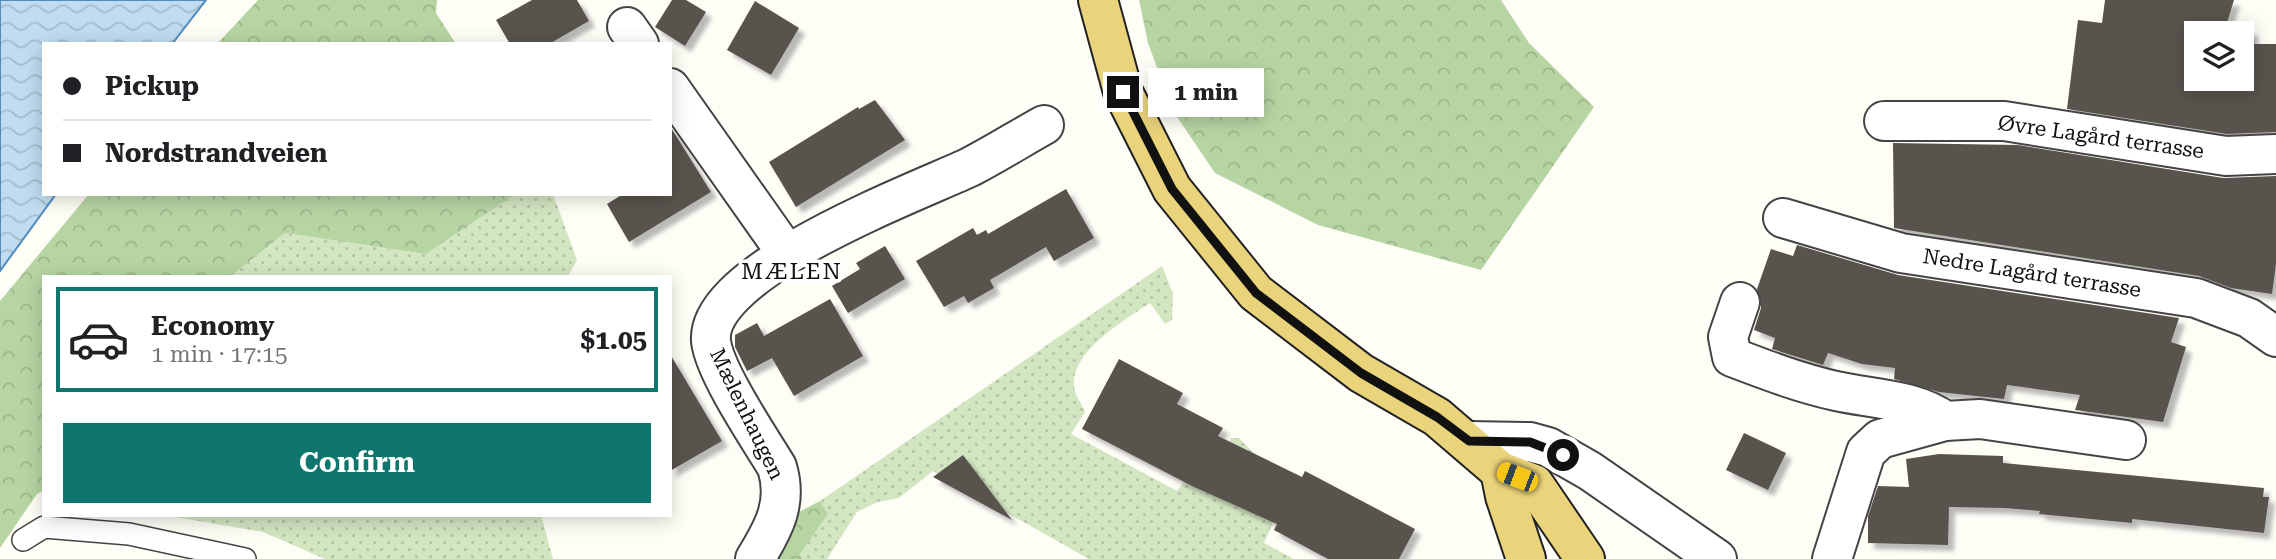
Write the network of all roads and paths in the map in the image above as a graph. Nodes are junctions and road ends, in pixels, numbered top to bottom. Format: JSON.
{"nodes":[{"id":1,"x":1098,"y":0,"type":"edge"},
{"id":2,"x":672,"y":91,"type":"edge"},
{"id":3,"x":1884,"y":121,"type":"dead end"},
{"id":4,"x":1044,"y":125,"type":"dead end"},
{"id":5,"x":2276,"y":154,"type":"edge"},
{"id":6,"x":1783,"y":218,"type":"dead end"},
{"id":7,"x":787,"y":254,"type":"junction"},
{"id":8,"x":1740,"y":302,"type":"dead end"},
{"id":9,"x":2276,"y":337,"type":"edge"},
{"id":10,"x":1945,"y":421,"type":"junction"},
{"id":11,"x":2126,"y":440,"type":"dead end"},
{"id":12,"x":1469,"y":441,"type":"junction"},
{"id":13,"x":1500,"y":471,"type":"junction"},
{"id":14,"x":23,"y":540,"type":"dead end"},
{"id":15,"x":245,"y":559,"type":"edge"},
{"id":16,"x":755,"y":559,"type":"edge"},
{"id":17,"x":1526,"y":559,"type":"edge"},
{"id":18,"x":1584,"y":559,"type":"edge"},
{"id":19,"x":1717,"y":559,"type":"edge"},
{"id":20,"x":1832,"y":559,"type":"edge"}],
"edges":[{"from":1,"to":12,"type":"main road"},
{"from":2,"to":7,"type":"street"},
{"from":3,"to":5,"type":"street","name":"Øvre Lagård terrasse"},
{"from":4,"to":7,"type":"street","name":"Mælenhaugen"},
{"from":6,"to":9,"type":"street","name":"Nedre Lagård terrasse"},
{"from":7,"to":16,"type":"street","name":"Mælenhaugen"},
{"from":8,"to":10,"type":"street"},
{"from":10,"to":11,"type":"street"},
{"from":10,"to":20,"type":"street"},
{"from":12,"to":13,"type":"main road"},
{"from":12,"to":19,"type":"street"},
{"from":13,"to":17,"type":"main road"},
{"from":13,"to":18,"type":"main road"},
{"from":14,"to":15,"type":"lane"}]}
